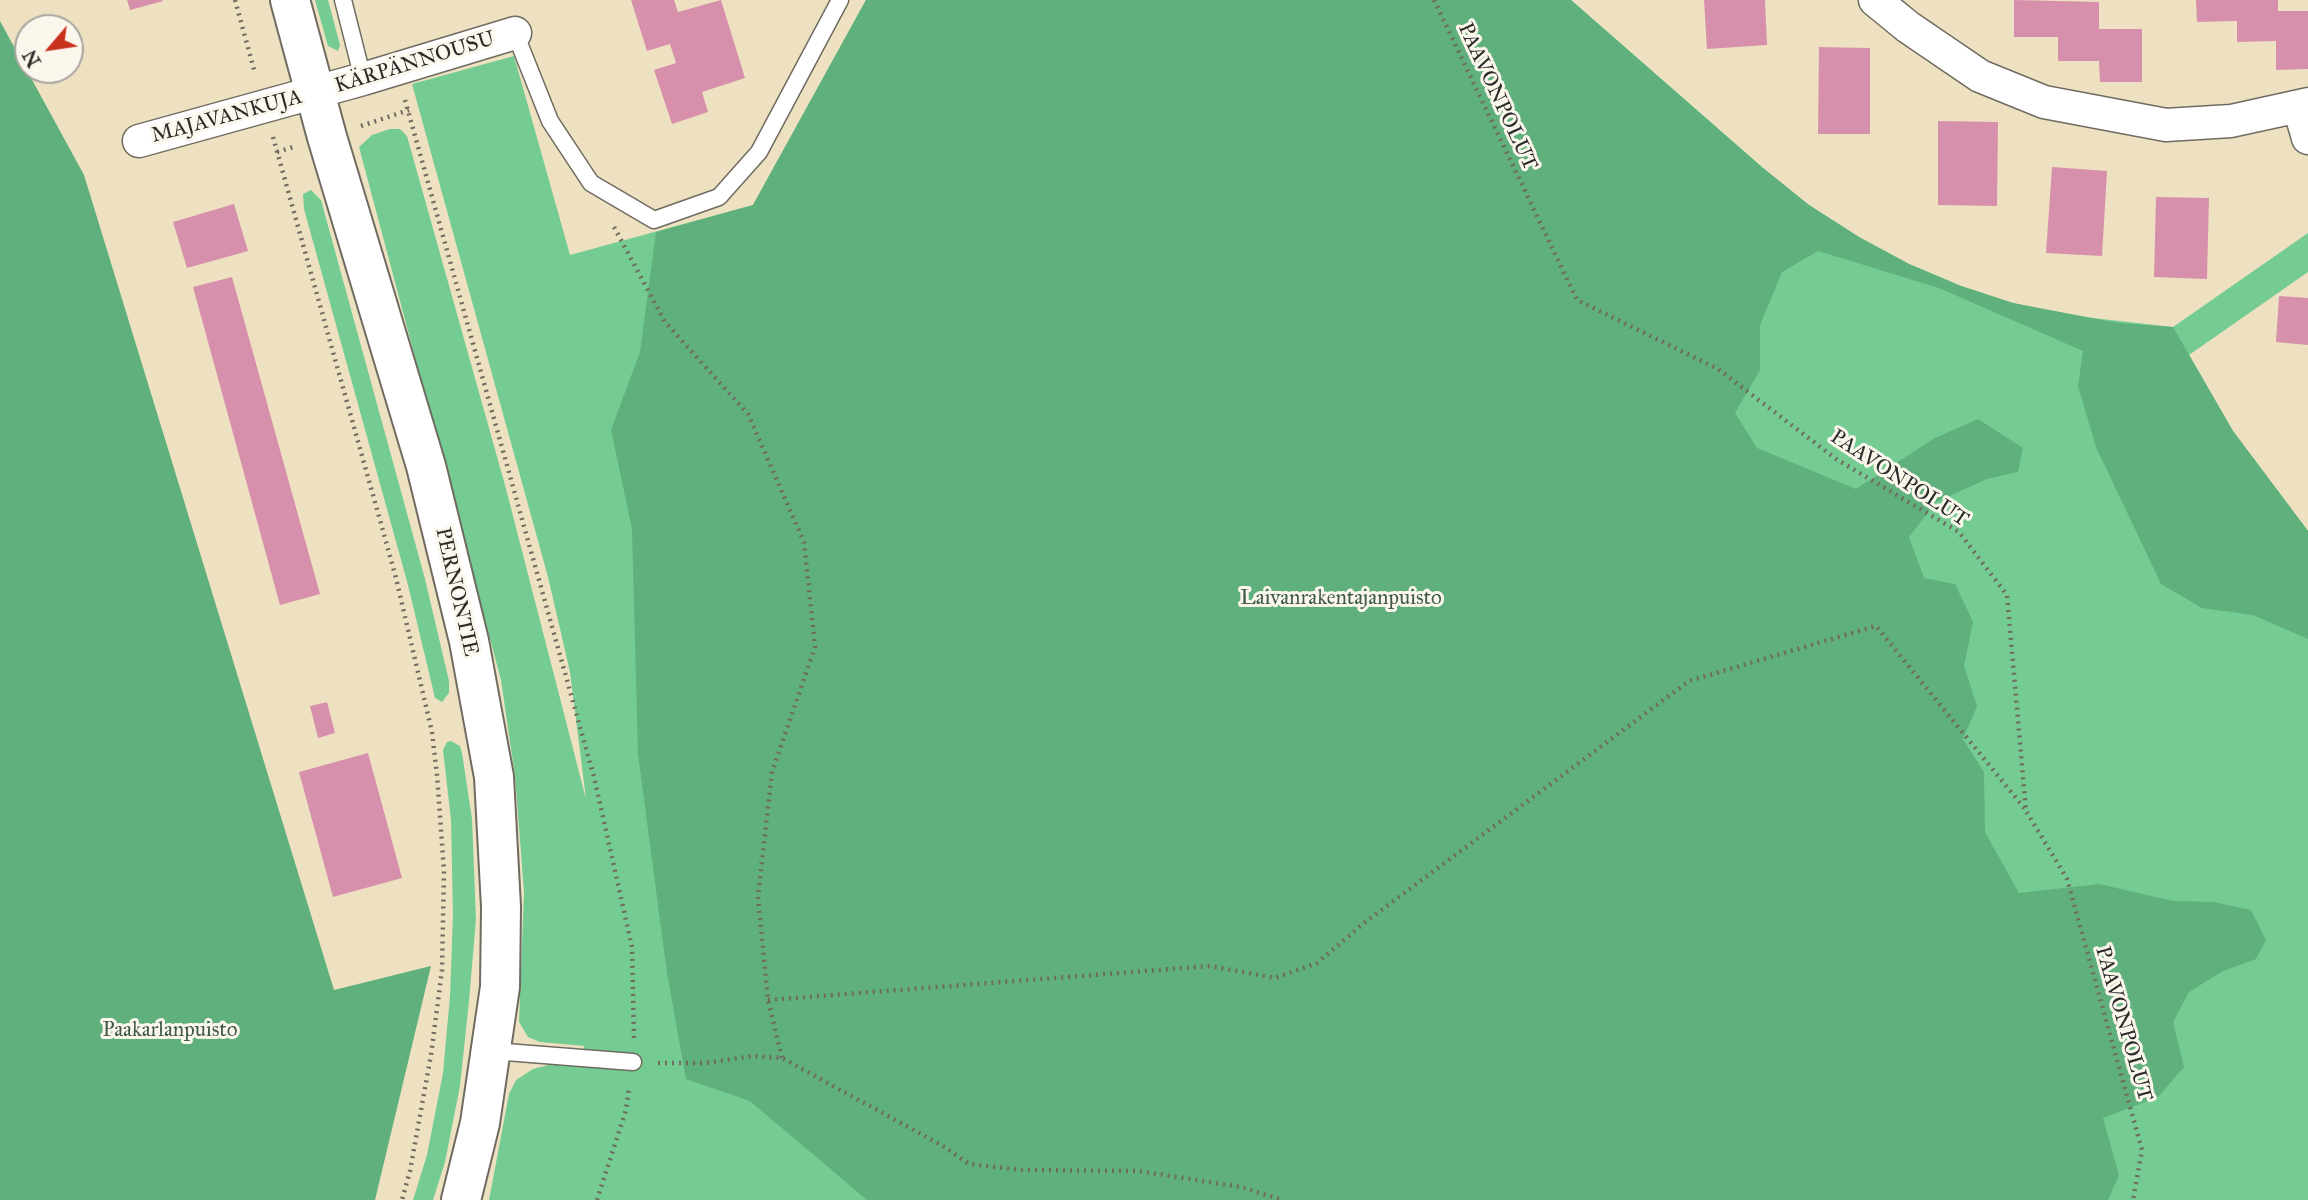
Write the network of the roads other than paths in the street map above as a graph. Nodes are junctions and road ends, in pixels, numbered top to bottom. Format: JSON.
{"nodes":[{"id":1,"x":290,"y":0,"type":"edge"},
{"id":2,"x":343,"y":0,"type":"edge"},
{"id":3,"x":840,"y":0,"type":"edge"},
{"id":4,"x":1875,"y":0,"type":"edge"},
{"id":5,"x":516,"y":33,"type":"joint"},
{"id":6,"x":363,"y":79,"type":"junction"},
{"id":7,"x":315,"y":92,"type":"junction"},
{"id":8,"x":2303,"y":105,"type":"edge"},
{"id":9,"x":2308,"y":138,"type":"edge"},
{"id":10,"x":139,"y":141,"type":"dead end"},
{"id":11,"x":493,"y":1051,"type":"junction"},
{"id":12,"x":633,"y":1062,"type":"road end"},
{"id":13,"x":461,"y":1200,"type":"edge"}],
"edges":[{"from":1,"to":7,"type":"street","name":"PERNONTIE"},
{"from":2,"to":6,"type":"lane"},
{"from":3,"to":5,"type":"lane"},
{"from":4,"to":8,"type":"street"},
{"from":5,"to":6,"type":"street","name":"KÄRPÄNNOUSU"},
{"from":6,"to":7,"type":"street","name":"KÄRPÄNNOUSU"},
{"from":7,"to":10,"type":"street","name":"MAJAVANKUJA"},
{"from":7,"to":11,"type":"street","name":"PERNONTIE"},
{"from":8,"to":9,"type":"street"},
{"from":11,"to":12,"type":"lane"},
{"from":11,"to":13,"type":"street","name":"PERNONTIE"}]}
